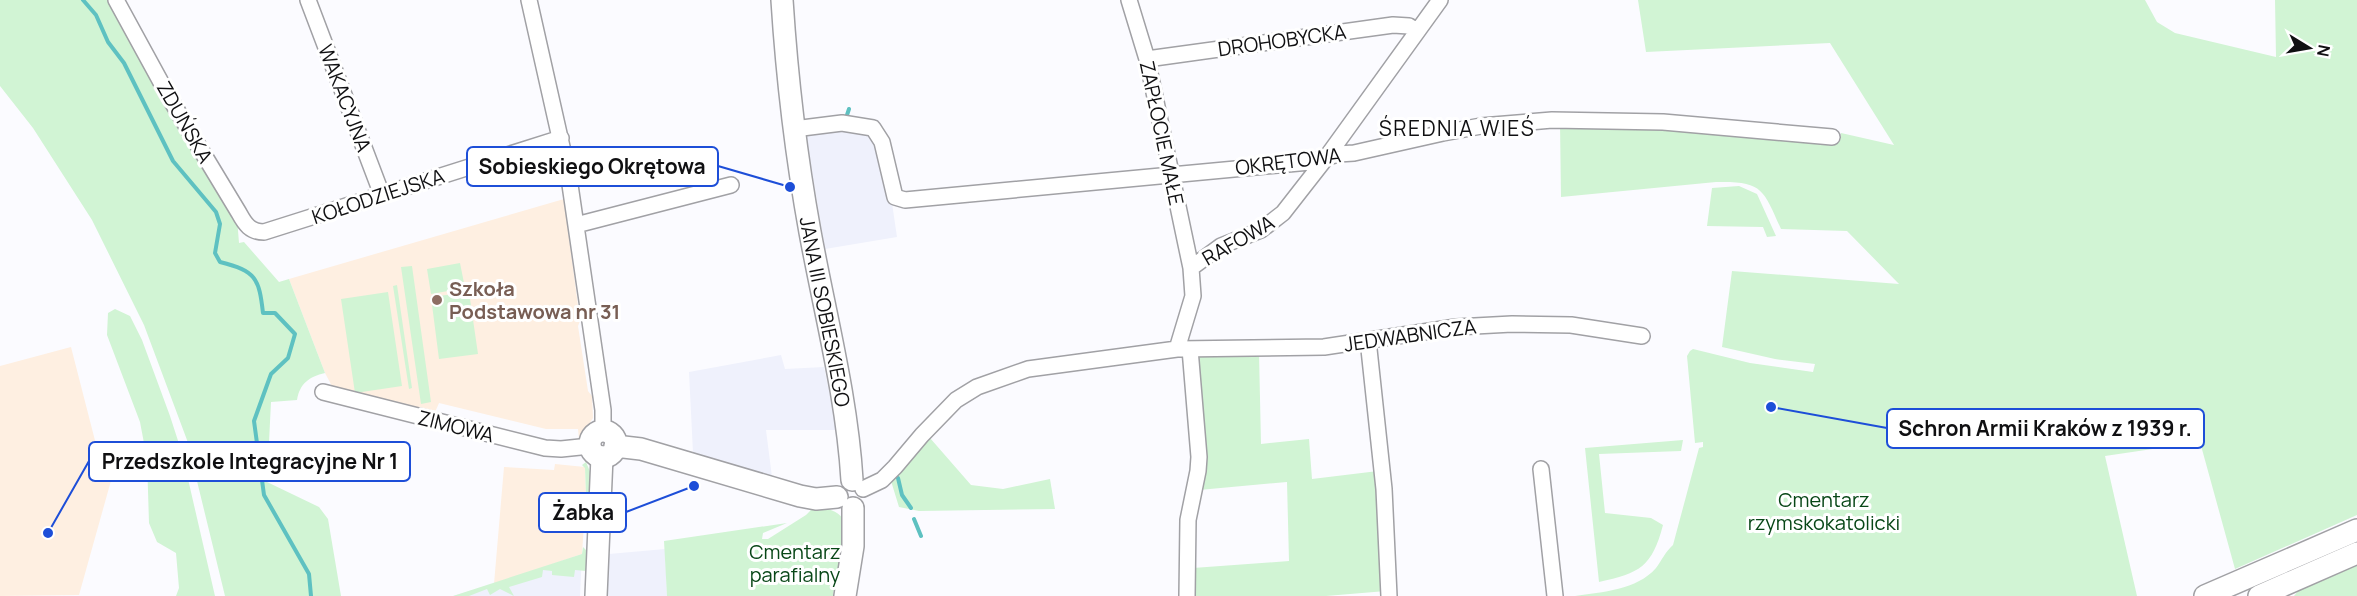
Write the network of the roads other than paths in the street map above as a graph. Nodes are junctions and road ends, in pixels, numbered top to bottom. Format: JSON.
{"nodes":[{"id":1,"x":116,"y":0,"type":"edge"},
{"id":2,"x":308,"y":0,"type":"edge"},
{"id":3,"x":529,"y":0,"type":"edge"},
{"id":4,"x":782,"y":0,"type":"edge"},
{"id":5,"x":1130,"y":0,"type":"edge"},
{"id":6,"x":1440,"y":0,"type":"edge"},
{"id":7,"x":1417,"y":31,"type":"junction"},
{"id":8,"x":1147,"y":59,"type":"junction"},
{"id":9,"x":794,"y":129,"type":"junction"},
{"id":10,"x":1832,"y":137,"type":"dead end"},
{"id":11,"x":561,"y":138,"type":"junction"},
{"id":12,"x":1326,"y":158,"type":"junction"},
{"id":13,"x":1170,"y":175,"type":"junction"},
{"id":14,"x":731,"y":185,"type":"dead end"},
{"id":15,"x":382,"y":195,"type":"junction"},
{"id":16,"x":576,"y":225,"type":"junction"},
{"id":17,"x":264,"y":232,"type":"joint"},
{"id":18,"x":1191,"y":268,"type":"junction"},
{"id":19,"x":1642,"y":336,"type":"dead end"},
{"id":20,"x":1368,"y":340,"type":"junction"},
{"id":21,"x":1183,"y":349,"type":"junction"},
{"id":22,"x":323,"y":392,"type":"dead end"},
{"id":23,"x":603,"y":445,"type":"junction"},
{"id":24,"x":1541,"y":469,"type":"dead end"},
{"id":25,"x":857,"y":485,"type":"junction"},
{"id":26,"x":845,"y":502,"type":"junction"},
{"id":27,"x":2357,"y":530,"type":"edge"},
{"id":28,"x":2357,"y":553,"type":"edge"},
{"id":29,"x":2270,"y":594,"type":"edge"},
{"id":30,"x":596,"y":596,"type":"edge"},
{"id":31,"x":845,"y":596,"type":"edge"},
{"id":32,"x":1187,"y":596,"type":"edge"},
{"id":33,"x":1389,"y":596,"type":"edge"},
{"id":34,"x":1555,"y":596,"type":"edge"},
{"id":35,"x":2205,"y":596,"type":"edge"}],
"edges":[{"from":1,"to":17,"type":"street","name":"ZDUŃSKA"},
{"from":2,"to":15,"type":"street","name":"WAKACYJNA"},
{"from":3,"to":11,"type":"street"},
{"from":4,"to":9,"type":"street","name":"JANA III SOBIESKIEGO"},
{"from":5,"to":8,"type":"street","name":"ZAPŁOCIE MAŁE"},
{"from":6,"to":7,"type":"street","name":"RAFOWA"},
{"from":7,"to":8,"type":"street","name":"DROHOBYCKA"},
{"from":7,"to":12,"type":"street","name":"RAFOWA"},
{"from":8,"to":13,"type":"street","name":"ZAPŁOCIE MAŁE"},
{"from":9,"to":13,"type":"street","name":"OKRĘTOWA"},
{"from":9,"to":25,"type":"street","name":"JANA III SOBIESKIEGO"},
{"from":10,"to":12,"type":"street","name":"OKRĘTOWA"},
{"from":11,"to":15,"type":"street","name":"KOŁODZIEJSKA"},
{"from":11,"to":16,"type":"street"},
{"from":12,"to":13,"type":"street","name":"OKRĘTOWA"},
{"from":12,"to":18,"type":"street","name":"RAFOWA"},
{"from":13,"to":18,"type":"street","name":"ZAPŁOCIE MAŁE"},
{"from":14,"to":16,"type":"street"},
{"from":15,"to":17,"type":"street","name":"KOŁODZIEJSKA"},
{"from":16,"to":23,"type":"street"},
{"from":18,"to":21,"type":"street","name":"RAFOWA"},
{"from":19,"to":20,"type":"street","name":"JEDWABNICZA"},
{"from":20,"to":21,"type":"street","name":"JEDWABNICZA"},
{"from":20,"to":33,"type":"street"},
{"from":21,"to":25,"type":"street"},
{"from":21,"to":32,"type":"street"},
{"from":22,"to":23,"type":"street","name":"ZIMOWA"},
{"from":23,"to":26,"type":"street"},
{"from":23,"to":30,"type":"street"},
{"from":24,"to":34,"type":"street"},
{"from":25,"to":26,"type":"street"},
{"from":26,"to":31,"type":"street"},
{"from":27,"to":35,"type":"street"},
{"from":28,"to":29,"type":"street"}]}
